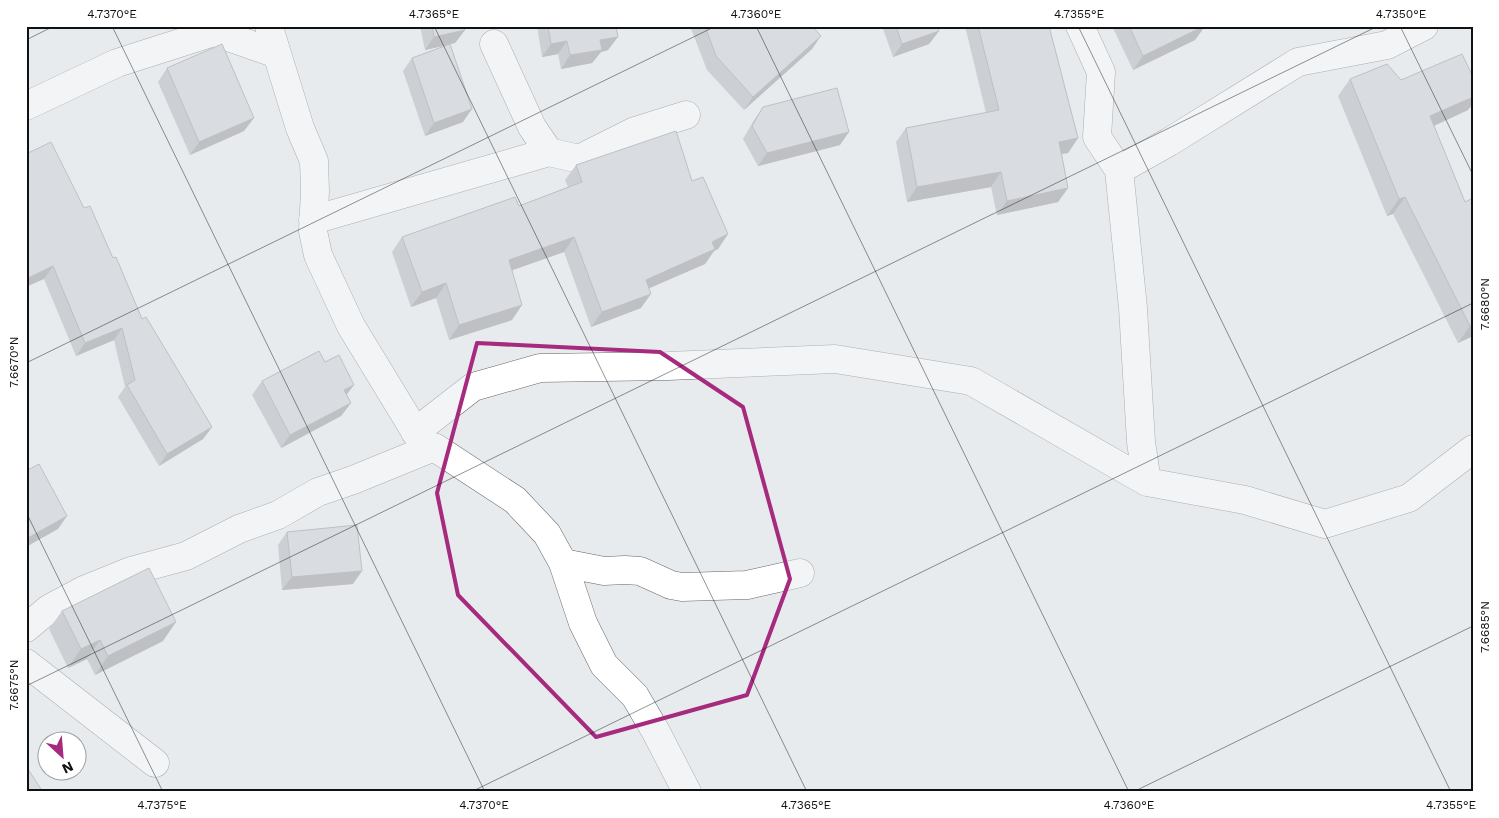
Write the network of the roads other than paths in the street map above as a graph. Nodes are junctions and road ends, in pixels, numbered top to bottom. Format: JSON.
{"nodes":[{"id":1,"x":271,"y":26,"type":"edge"},
{"id":2,"x":1080,"y":26,"type":"edge"},
{"id":3,"x":1424,"y":26,"type":"edge"},
{"id":4,"x":494,"y":44,"type":"dead end"},
{"id":5,"x":277,"y":54,"type":"junction"},
{"id":6,"x":26,"y":106,"type":"edge"},
{"id":7,"x":686,"y":115,"type":"dead end"},
{"id":8,"x":549,"y":152,"type":"junction"},
{"id":9,"x":1119,"y":170,"type":"junction"},
{"id":10,"x":313,"y":220,"type":"junction"},
{"id":11,"x":421,"y":441,"type":"junction"},
{"id":12,"x":1473,"y":449,"type":"edge"},
{"id":13,"x":1148,"y":482,"type":"junction"},
{"id":14,"x":563,"y":563,"type":"junction"},
{"id":15,"x":800,"y":573,"type":"dead end"},
{"id":16,"x":26,"y":628,"type":"edge"},
{"id":17,"x":26,"y":663,"type":"edge"},
{"id":18,"x":155,"y":763,"type":"dead end"},
{"id":19,"x":687,"y":792,"type":"edge"}],
"edges":[{"from":1,"to":5,"type":"street"},
{"from":2,"to":9,"type":"street"},
{"from":3,"to":9,"type":"street"},
{"from":4,"to":8,"type":"street"},
{"from":5,"to":6,"type":"street"},
{"from":5,"to":10,"type":"street"},
{"from":7,"to":8,"type":"street"},
{"from":8,"to":10,"type":"street"},
{"from":9,"to":13,"type":"street"},
{"from":10,"to":11,"type":"street"},
{"from":11,"to":13,"type":"street"},
{"from":11,"to":14,"type":"street"},
{"from":11,"to":16,"type":"street"},
{"from":12,"to":13,"type":"street"},
{"from":14,"to":15,"type":"street"},
{"from":14,"to":19,"type":"street"},
{"from":17,"to":18,"type":"street"}]}
